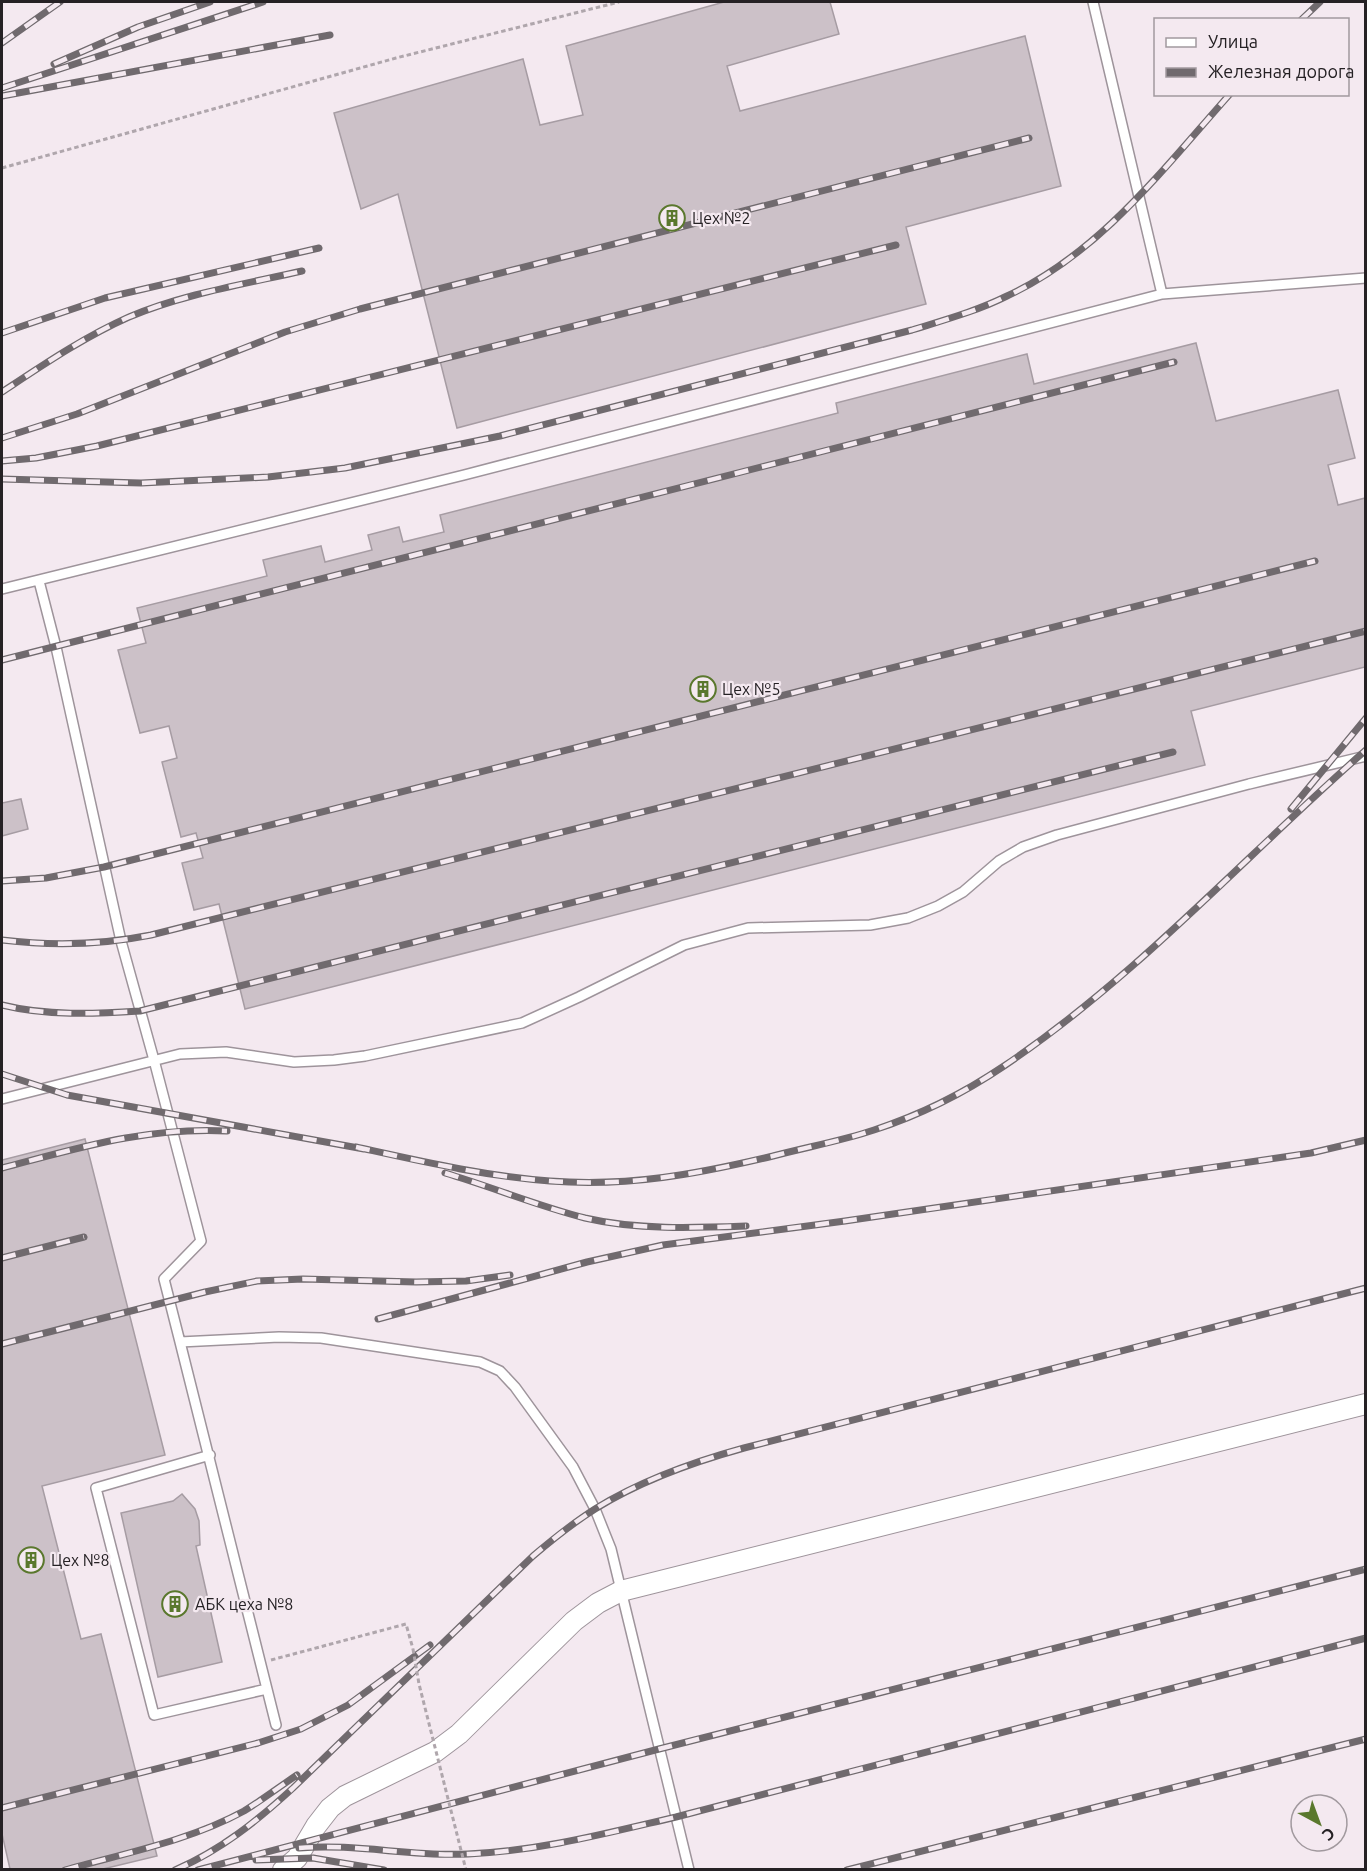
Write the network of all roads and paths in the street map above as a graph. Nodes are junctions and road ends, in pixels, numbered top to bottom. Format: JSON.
{"nodes":[{"id":1,"x":619,"y":2,"type":"edge"},
{"id":2,"x":1093,"y":2,"type":"edge"},
{"id":3,"x":2,"y":168,"type":"edge"},
{"id":4,"x":1365,"y":278,"type":"edge"},
{"id":5,"x":1162,"y":294,"type":"junction"},
{"id":6,"x":39,"y":581,"type":"junction"},
{"id":7,"x":2,"y":589,"type":"edge"},
{"id":8,"x":1365,"y":756,"type":"edge"},
{"id":9,"x":154,"y":1060,"type":"junction"},
{"id":10,"x":2,"y":1100,"type":"edge"},
{"id":11,"x":180,"y":1342,"type":"junction"},
{"id":12,"x":1365,"y":1404,"type":"edge"},
{"id":13,"x":210,"y":1455,"type":"junction"},
{"id":14,"x":621,"y":1592,"type":"junction"},
{"id":15,"x":260,"y":1662,"type":"junction"},
{"id":16,"x":267,"y":1689,"type":"junction"},
{"id":17,"x":276,"y":1725,"type":"dead end"},
{"id":18,"x":283,"y":1869,"type":"edge"},
{"id":19,"x":466,"y":1869,"type":"edge"},
{"id":20,"x":689,"y":1869,"type":"edge"}],
"edges":[{"from":1,"to":3,"type":"path"},
{"from":2,"to":5,"type":"lane"},
{"from":4,"to":5,"type":"lane"},
{"from":5,"to":6,"type":"lane"},
{"from":6,"to":7,"type":"lane"},
{"from":6,"to":9,"type":"lane"},
{"from":8,"to":9,"type":"lane"},
{"from":9,"to":10,"type":"lane"},
{"from":9,"to":11,"type":"lane"},
{"from":11,"to":13,"type":"lane"},
{"from":11,"to":14,"type":"lane"},
{"from":12,"to":14,"type":"street"},
{"from":13,"to":15,"type":"lane"},
{"from":13,"to":16,"type":"lane"},
{"from":14,"to":18,"type":"street"},
{"from":14,"to":20,"type":"lane"},
{"from":15,"to":16,"type":"lane"},
{"from":15,"to":19,"type":"path","bridge":true},
{"from":16,"to":17,"type":"lane"}]}
